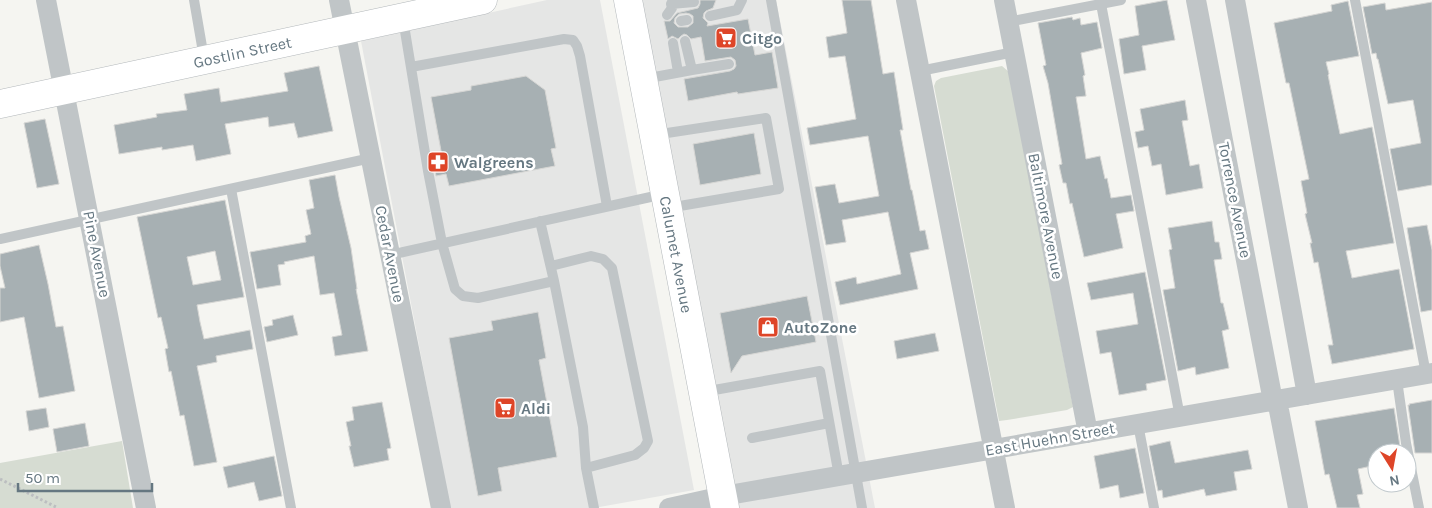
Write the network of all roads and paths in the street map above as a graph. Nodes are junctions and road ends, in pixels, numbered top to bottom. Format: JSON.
{"nodes":[{"id":1,"x":46,"y":0,"type":"edge"},
{"id":2,"x":194,"y":0,"type":"edge"},
{"id":3,"x":339,"y":0,"type":"edge"},
{"id":4,"x":483,"y":0,"type":"edge"},
{"id":5,"x":628,"y":0,"type":"edge"},
{"id":6,"x":742,"y":0,"type":"edge"},
{"id":7,"x":771,"y":0,"type":"edge"},
{"id":8,"x":906,"y":0,"type":"edge"},
{"id":9,"x":1004,"y":0,"type":"edge"},
{"id":10,"x":1121,"y":0,"type":"edge"},
{"id":11,"x":1196,"y":0,"type":"edge"},
{"id":12,"x":1234,"y":0,"type":"edge"},
{"id":13,"x":1355,"y":0,"type":"edge"},
{"id":14,"x":694,"y":2,"type":"dead end"},
{"id":15,"x":1101,"y":4,"type":"junction"},
{"id":16,"x":676,"y":12,"type":"edge"},
{"id":17,"x":710,"y":16,"type":"dead end"},
{"id":18,"x":403,"y":17,"type":"junction"},
{"id":19,"x":1008,"y":22,"type":"junction"},
{"id":20,"x":345,"y":30,"type":"junction"},
{"id":21,"x":685,"y":41,"type":"dead end"},
{"id":22,"x":673,"y":43,"type":"dead end"},
{"id":23,"x":1014,"y":52,"type":"junction"},
{"id":24,"x":205,"y":60,"type":"junction"},
{"id":25,"x":728,"y":64,"type":"dead end"},
{"id":26,"x":411,"y":68,"type":"junction"},
{"id":27,"x":692,"y":70,"type":"junction"},
{"id":28,"x":920,"y":70,"type":"junction"},
{"id":29,"x":678,"y":72,"type":"junction"},
{"id":30,"x":643,"y":79,"type":"junction"},
{"id":31,"x":64,"y":90,"type":"junction"},
{"id":32,"x":0,"y":104,"type":"edge"},
{"id":33,"x":653,"y":135,"type":"junction"},
{"id":34,"x":371,"y":158,"type":"junction"},
{"id":35,"x":231,"y":189,"type":"junction"},
{"id":36,"x":666,"y":201,"type":"junction"},
{"id":37,"x":607,"y":206,"type":"junction"},
{"id":38,"x":90,"y":220,"type":"junction"},
{"id":39,"x":540,"y":221,"type":"junction"},
{"id":40,"x":0,"y":240,"type":"edge"},
{"id":41,"x":442,"y":243,"type":"junction"},
{"id":42,"x":390,"y":255,"type":"junction"},
{"id":43,"x":551,"y":266,"type":"junction"},
{"id":44,"x":554,"y":281,"type":"junction"},
{"id":45,"x":1429,"y":374,"type":"edge"},
{"id":46,"x":1397,"y":380,"type":"junction"},
{"id":47,"x":703,"y":392,"type":"junction"},
{"id":48,"x":1307,"y":395,"type":"junction"},
{"id":49,"x":1275,"y":400,"type":"junction"},
{"id":50,"x":1180,"y":417,"type":"junction"},
{"id":51,"x":829,"y":423,"type":"junction"},
{"id":52,"x":1138,"y":424,"type":"junction"},
{"id":53,"x":1088,"y":433,"type":"junction"},
{"id":54,"x":752,"y":438,"type":"dead end"},
{"id":55,"x":994,"y":449,"type":"junction"},
{"id":56,"x":586,"y":468,"type":"junction"},
{"id":57,"x":848,"y":475,"type":"junction"},
{"id":58,"x":0,"y":479,"type":"edge"},
{"id":59,"x":724,"y":502,"type":"edge"},
{"id":60,"x":58,"y":508,"type":"edge"},
{"id":61,"x":146,"y":508,"type":"edge"},
{"id":62,"x":291,"y":508,"type":"edge"},
{"id":63,"x":441,"y":508,"type":"edge"},
{"id":64,"x":594,"y":508,"type":"edge"},
{"id":65,"x":669,"y":508,"type":"edge"},
{"id":66,"x":862,"y":508,"type":"edge"},
{"id":67,"x":1006,"y":508,"type":"edge"},
{"id":68,"x":1154,"y":508,"type":"edge"},
{"id":69,"x":1298,"y":508,"type":"edge"},
{"id":70,"x":1419,"y":508,"type":"edge"}],
"edges":[{"from":1,"to":31,"type":"street","name":"Pine Avenue"},
{"from":2,"to":24,"type":"lane"},
{"from":3,"to":20,"type":"street","name":"Cedar Avenue"},
{"from":4,"to":18,"type":"street","name":"Gostlin Street"},
{"from":5,"to":30,"type":"street","name":"Calumet Avenue"},
{"from":6,"to":17,"type":"lane"},
{"from":7,"to":57,"type":"lane"},
{"from":8,"to":28,"type":"street"},
{"from":9,"to":19,"type":"street","name":"Baltimore Avenue"},
{"from":10,"to":15,"type":"lane"},
{"from":11,"to":49,"type":"street","name":"Torrence Avenue"},
{"from":12,"to":48,"type":"street"},
{"from":13,"to":45,"type":"lane"},
{"from":14,"to":16,"type":"lane"},
{"from":15,"to":19,"type":"lane"},
{"from":15,"to":50,"type":"lane"},
{"from":18,"to":20,"type":"street","name":"Gostlin Street"},
{"from":18,"to":26,"type":"lane"},
{"from":19,"to":23,"type":"street","name":"Baltimore Avenue"},
{"from":20,"to":24,"type":"street","name":"Gostlin Street"},
{"from":20,"to":34,"type":"street","name":"Cedar Avenue"},
{"from":21,"to":27,"type":"lane"},
{"from":22,"to":29,"type":"lane"},
{"from":23,"to":28,"type":"lane"},
{"from":23,"to":53,"type":"street","name":"Baltimore Avenue"},
{"from":24,"to":31,"type":"street","name":"Gostlin Street"},
{"from":25,"to":27,"type":"lane"},
{"from":26,"to":37,"type":"lane"},
{"from":26,"to":41,"type":"lane"},
{"from":27,"to":29,"type":"lane"},
{"from":28,"to":55,"type":"street"},
{"from":29,"to":30,"type":"lane"},
{"from":30,"to":33,"type":"street","name":"Calumet Avenue"},
{"from":31,"to":32,"type":"street","name":"Gostlin Street"},
{"from":31,"to":38,"type":"street","name":"Pine Avenue"},
{"from":33,"to":36,"type":"street","name":"Calumet Avenue"},
{"from":33,"to":36,"type":"lane"},
{"from":34,"to":35,"type":"lane"},
{"from":34,"to":42,"type":"street","name":"Cedar Avenue"},
{"from":35,"to":38,"type":"lane"},
{"from":35,"to":62,"type":"lane"},
{"from":36,"to":37,"type":"lane"},
{"from":36,"to":47,"type":"street","name":"Calumet Avenue"},
{"from":37,"to":39,"type":"lane"},
{"from":38,"to":40,"type":"lane"},
{"from":38,"to":61,"type":"street","name":"Pine Avenue"},
{"from":39,"to":41,"type":"lane"},
{"from":39,"to":43,"type":"lane"},
{"from":41,"to":42,"type":"lane"},
{"from":41,"to":44,"type":"lane"},
{"from":42,"to":63,"type":"street","name":"Cedar Avenue"},
{"from":43,"to":44,"type":"lane"},
{"from":43,"to":56,"type":"lane"},
{"from":44,"to":56,"type":"lane"},
{"from":45,"to":46,"type":"street","name":"East Huehn Street"},
{"from":46,"to":48,"type":"street","name":"East Huehn Street"},
{"from":46,"to":70,"type":"lane"},
{"from":47,"to":51,"type":"lane"},
{"from":47,"to":59,"type":"street","name":"Calumet Avenue"},
{"from":48,"to":49,"type":"street","name":"East Huehn Street"},
{"from":49,"to":50,"type":"street","name":"East Huehn Street"},
{"from":49,"to":69,"type":"street","name":"Torrence Avenue"},
{"from":50,"to":52,"type":"street","name":"East Huehn Street"},
{"from":51,"to":54,"type":"lane"},
{"from":51,"to":57,"type":"lane"},
{"from":52,"to":53,"type":"street","name":"East Huehn Street"},
{"from":52,"to":68,"type":"lane"},
{"from":53,"to":55,"type":"street","name":"East Huehn Street"},
{"from":55,"to":57,"type":"street","name":"East Huehn Street"},
{"from":55,"to":67,"type":"street"},
{"from":56,"to":64,"type":"lane"},
{"from":57,"to":59,"type":"street","name":"East Huehn Street"},
{"from":57,"to":66,"type":"lane"},
{"from":58,"to":60,"type":"path"},
{"from":59,"to":65,"type":"street","name":"East Huehn Street"}]}
